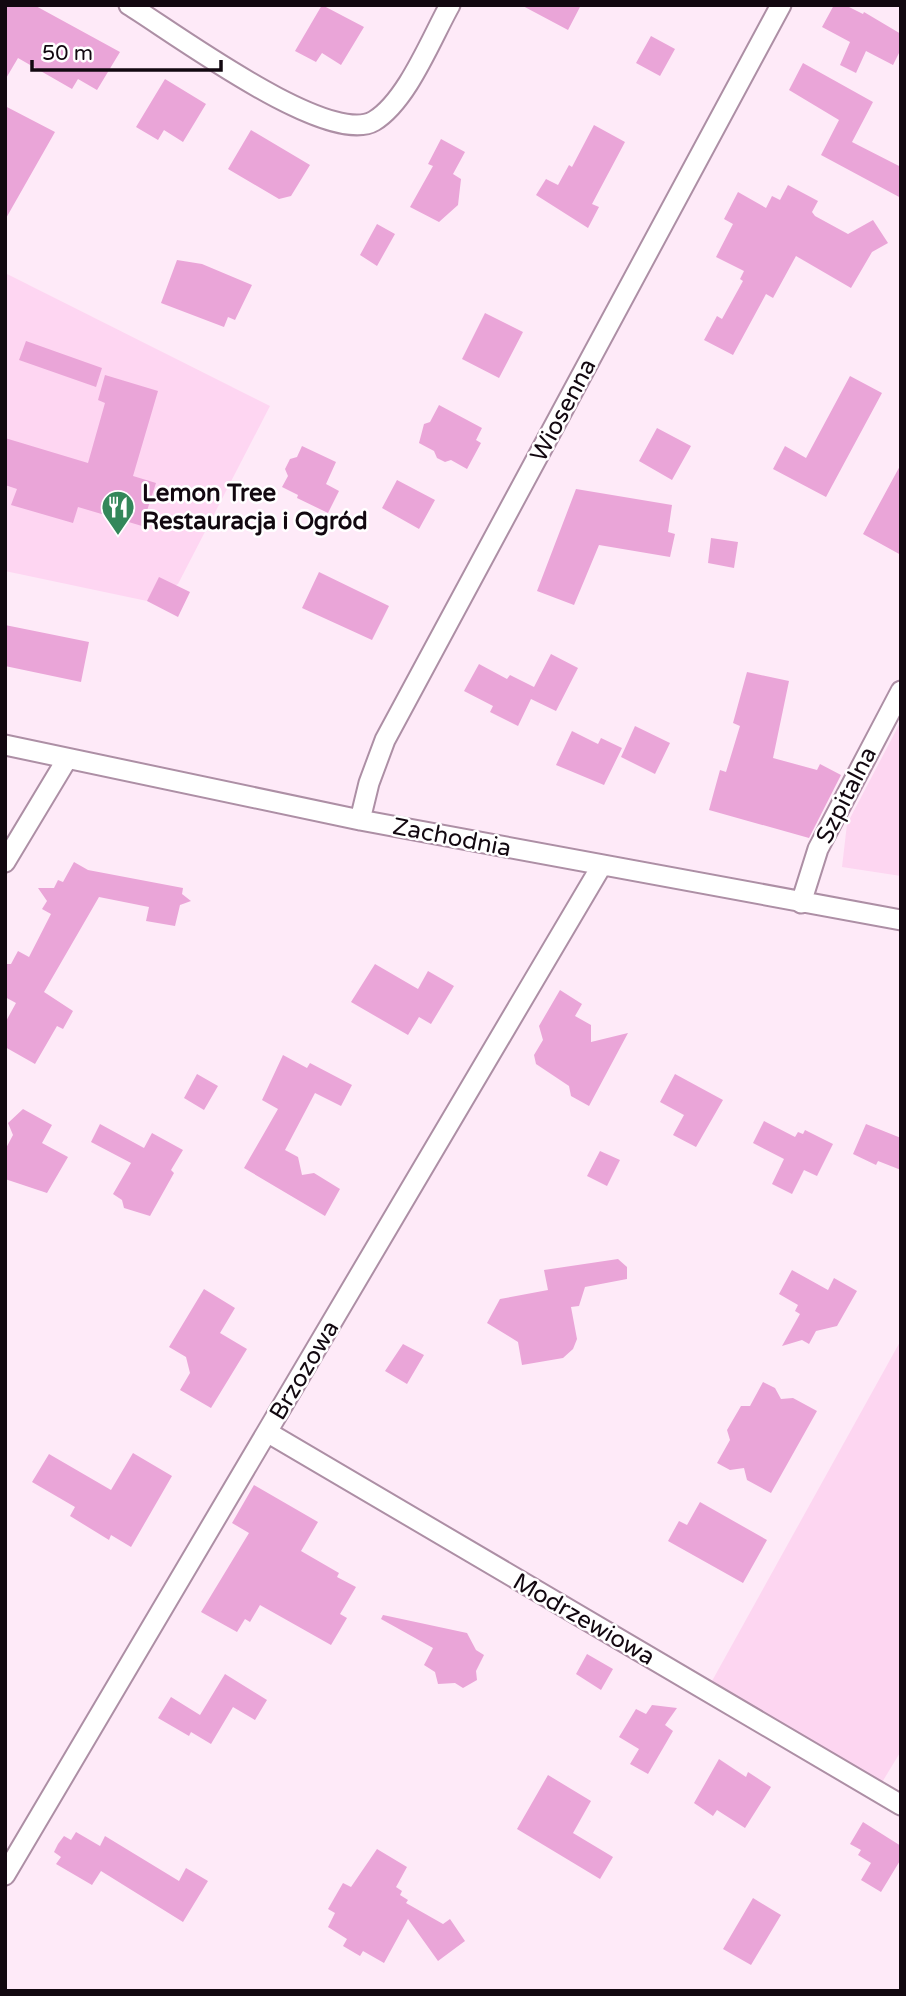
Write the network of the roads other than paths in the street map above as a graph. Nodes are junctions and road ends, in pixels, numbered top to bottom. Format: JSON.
{"nodes":[{"id":1,"x":129,"y":5,"type":"edge"},
{"id":2,"x":450,"y":5,"type":"edge"},
{"id":3,"x":780,"y":5,"type":"edge"},
{"id":4,"x":901,"y":691,"type":"edge"},
{"id":5,"x":5,"y":745,"type":"edge"},
{"id":6,"x":67,"y":759,"type":"junction"},
{"id":7,"x":360,"y":820,"type":"junction"},
{"id":8,"x":5,"y":862,"type":"edge"},
{"id":9,"x":602,"y":865,"type":"junction"},
{"id":10,"x":801,"y":903,"type":"junction"},
{"id":11,"x":901,"y":920,"type":"edge"},
{"id":12,"x":267,"y":1432,"type":"junction"},
{"id":13,"x":901,"y":1805,"type":"edge"},
{"id":14,"x":5,"y":1875,"type":"edge"}],
"edges":[{"from":1,"to":2,"type":"street"},
{"from":3,"to":7,"type":"street","name":"Wiosenna"},
{"from":4,"to":10,"type":"street","name":"Szpitalna"},
{"from":5,"to":6,"type":"street","name":"Zachodnia"},
{"from":6,"to":7,"type":"street","name":"Zachodnia"},
{"from":6,"to":8,"type":"street"},
{"from":7,"to":9,"type":"street","name":"Zachodnia"},
{"from":9,"to":10,"type":"street","name":"Zachodnia"},
{"from":9,"to":12,"type":"street","name":"Brzozowa"},
{"from":10,"to":11,"type":"street","name":"Zachodnia"},
{"from":12,"to":13,"type":"street","name":"Modrzewiowa"},
{"from":12,"to":14,"type":"street","name":"Brzozowa"}]}
